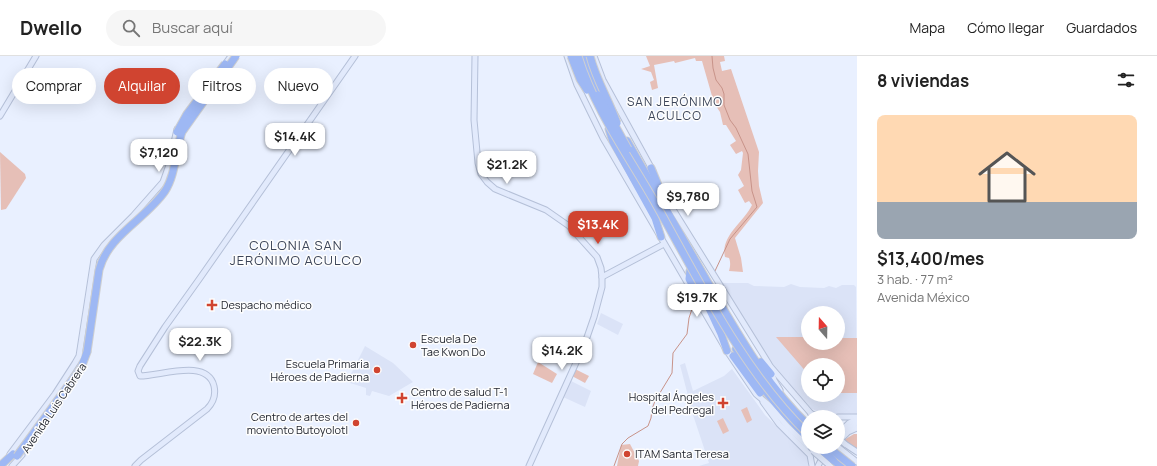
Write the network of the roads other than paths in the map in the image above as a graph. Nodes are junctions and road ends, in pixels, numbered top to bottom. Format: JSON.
{"nodes":[{"id":1,"x":36,"y":56,"type":"edge"},
{"id":2,"x":231,"y":56,"type":"edge"},
{"id":3,"x":237,"y":56,"type":"edge"},
{"id":4,"x":355,"y":56,"type":"edge"},
{"id":5,"x":475,"y":56,"type":"edge"},
{"id":6,"x":567,"y":56,"type":"edge"},
{"id":7,"x":575,"y":56,"type":"edge"},
{"id":8,"x":584,"y":56,"type":"edge"},
{"id":9,"x":590,"y":56,"type":"edge"},
{"id":10,"x":594,"y":56,"type":"edge"},
{"id":11,"x":592,"y":115,"type":"junction"},
{"id":12,"x":0,"y":116,"type":"edge"},
{"id":13,"x":609,"y":129,"type":"junction"},
{"id":14,"x":623,"y":140,"type":"junction"},
{"id":15,"x":172,"y":147,"type":"junction"},
{"id":16,"x":179,"y":148,"type":"junction"},
{"id":17,"x":171,"y":154,"type":"junction"},
{"id":18,"x":651,"y":168,"type":"junction"},
{"id":19,"x":165,"y":192,"type":"junction"},
{"id":20,"x":670,"y":215,"type":"junction"},
{"id":21,"x":114,"y":235,"type":"junction"},
{"id":22,"x":661,"y":237,"type":"junction"},
{"id":23,"x":119,"y":241,"type":"junction"},
{"id":24,"x":664,"y":244,"type":"junction"},
{"id":25,"x":698,"y":266,"type":"junction"},
{"id":26,"x":690,"y":271,"type":"junction"},
{"id":27,"x":682,"y":275,"type":"junction"},
{"id":28,"x":602,"y":277,"type":"junction"},
{"id":29,"x":689,"y":279,"type":"junction"},
{"id":30,"x":699,"y":287,"type":"junction"},
{"id":31,"x":710,"y":316,"type":"dead end"},
{"id":32,"x":730,"y":354,"type":"junction"},
{"id":33,"x":769,"y":364,"type":"junction"},
{"id":34,"x":771,"y":374,"type":"junction"},
{"id":35,"x":66,"y":376,"type":"junction"},
{"id":36,"x":75,"y":381,"type":"junction"},
{"id":37,"x":756,"y":394,"type":"junction"},
{"id":38,"x":771,"y":406,"type":"junction"},
{"id":39,"x":808,"y":410,"type":"edge"},
{"id":40,"x":801,"y":412,"type":"edge"},
{"id":41,"x":845,"y":417,"type":"edge"},
{"id":42,"x":801,"y":418,"type":"edge"},
{"id":43,"x":857,"y":418,"type":"edge"},
{"id":44,"x":801,"y":423,"type":"edge"},
{"id":45,"x":857,"y":423,"type":"edge"},
{"id":46,"x":801,"y":427,"type":"edge"},
{"id":47,"x":845,"y":427,"type":"edge"},
{"id":48,"x":857,"y":428,"type":"edge"},
{"id":49,"x":845,"y":430,"type":"edge"},
{"id":50,"x":801,"y":431,"type":"edge"},
{"id":51,"x":848,"y":432,"type":"junction"},
{"id":52,"x":857,"y":432,"type":"edge"},
{"id":53,"x":845,"y":435,"type":"edge"},
{"id":54,"x":801,"y":438,"type":"edge"},
{"id":55,"x":845,"y":444,"type":"edge"},
{"id":56,"x":845,"y":452,"type":"edge"},
{"id":57,"x":857,"y":452,"type":"edge"},
{"id":58,"x":817,"y":454,"type":"edge"},
{"id":59,"x":818,"y":454,"type":"edge"},
{"id":60,"x":826,"y":454,"type":"edge"},
{"id":61,"x":827,"y":454,"type":"edge"},
{"id":62,"x":830,"y":454,"type":"edge"},
{"id":63,"x":839,"y":454,"type":"edge"},
{"id":64,"x":844,"y":454,"type":"edge"},
{"id":65,"x":845,"y":454,"type":"edge"},
{"id":66,"x":15,"y":455,"type":"junction"},
{"id":67,"x":857,"y":458,"type":"edge"},
{"id":68,"x":0,"y":462,"type":"edge"},
{"id":69,"x":857,"y":462,"type":"edge"},
{"id":70,"x":829,"y":464,"type":"edge"},
{"id":71,"x":0,"y":466,"type":"edge"},
{"id":72,"x":6,"y":466,"type":"edge"},
{"id":73,"x":12,"y":466,"type":"edge"},
{"id":74,"x":135,"y":466,"type":"edge"},
{"id":75,"x":528,"y":466,"type":"edge"},
{"id":76,"x":812,"y":466,"type":"edge"},
{"id":77,"x":818,"y":466,"type":"edge"},
{"id":78,"x":821,"y":466,"type":"edge"},
{"id":79,"x":841,"y":466,"type":"edge"},
{"id":80,"x":845,"y":466,"type":"edge"},
{"id":81,"x":852,"y":466,"type":"edge"},
{"id":82,"x":857,"y":466,"type":"edge"}],
"edges":[{"from":1,"to":12,"type":"main road"},
{"from":2,"to":15,"type":"main road","name":"Avenida Luis Cabrera"},
{"from":2,"to":66,"type":"highway","bridge":true},
{"from":3,"to":16,"type":"main road","name":"Avenida Luis Cabrera"},
{"from":3,"to":66,"type":"highway","bridge":true},
{"from":4,"to":74,"type":"main road"},
{"from":5,"to":28,"type":"main road"},
{"from":6,"to":11,"type":"main road"},
{"from":7,"to":11,"type":"main road","bridge":true},
{"from":7,"to":13,"type":"highway"},
{"from":7,"to":46,"type":"highway","bridge":true},
{"from":8,"to":14,"type":"highway","bridge":true},
{"from":8,"to":20,"type":"highway"},
{"from":9,"to":14,"type":"highway","bridge":true},
{"from":10,"to":18,"type":"main road"},
{"from":11,"to":22,"type":"main road"},
{"from":13,"to":22,"type":"highway"},
{"from":13,"to":26,"type":"highway"},
{"from":14,"to":44,"type":"highway","bridge":true},
{"from":15,"to":16,"type":"main road"},
{"from":15,"to":17,"type":"main road","name":"Avenida Luis Cabrera"},
{"from":16,"to":19,"type":"main road","name":"Avenida Luis Cabrera"},
{"from":17,"to":19,"type":"main road"},
{"from":17,"to":21,"type":"main road","name":"Avenida Luis Cabrera"},
{"from":18,"to":20,"type":"highway"},
{"from":18,"to":33,"type":"main road"},
{"from":19,"to":23,"type":"main road","name":"Avenida Luis Cabrera"},
{"from":20,"to":25,"type":"highway"},
{"from":21,"to":23,"type":"main road"},
{"from":21,"to":35,"type":"main road","name":"Avenida Luis Cabrera"},
{"from":22,"to":24,"type":"main road"},
{"from":23,"to":36,"type":"main road","name":"Avenida Luis Cabrera"},
{"from":24,"to":27,"type":"main road"},
{"from":24,"to":28,"type":"main road"},
{"from":25,"to":34,"type":"highway"},
{"from":25,"to":42,"type":"highway"},
{"from":26,"to":29,"type":"highway"},
{"from":26,"to":30,"type":"highway"},
{"from":27,"to":29,"type":"highway"},
{"from":27,"to":32,"type":"main road"},
{"from":28,"to":75,"type":"main road"},
{"from":29,"to":31,"type":"highway"},
{"from":30,"to":32,"type":"highway"},
{"from":30,"to":50,"type":"highway"},
{"from":32,"to":37,"type":"main road"},
{"from":32,"to":38,"type":"highway"},
{"from":33,"to":34,"type":"main road"},
{"from":33,"to":39,"type":"main road"},
{"from":34,"to":40,"type":"main road"},
{"from":35,"to":36,"type":"main road"},
{"from":35,"to":68,"type":"main road","name":"Avenida Luis Cabrera"},
{"from":36,"to":73,"type":"main road","name":"Avenida Luis Cabrera"},
{"from":37,"to":38,"type":"main road"},
{"from":37,"to":76,"type":"main road"},
{"from":38,"to":54,"type":"main road"},
{"from":41,"to":43,"type":"main road"},
{"from":43,"to":47,"type":"main road"},
{"from":45,"to":49,"type":"main road"},
{"from":48,"to":51,"type":"main road"},
{"from":51,"to":52,"type":"main road"},
{"from":51,"to":53,"type":"main road"},
{"from":55,"to":57,"type":"main road","bridge":true},
{"from":56,"to":67,"type":"main road"},
{"from":58,"to":70,"type":"main road","bridge":true},
{"from":59,"to":70,"type":"highway","bridge":true},
{"from":60,"to":77,"type":"main road"},
{"from":61,"to":78,"type":"main road"},
{"from":62,"to":80,"type":"highway","bridge":true},
{"from":63,"to":81,"type":"highway","bridge":true},
{"from":64,"to":82,"type":"highway"},
{"from":65,"to":69,"type":"main road"},
{"from":66,"to":71,"type":"highway"},
{"from":66,"to":72,"type":"highway"},
{"from":70,"to":79,"type":"highway"}]}
